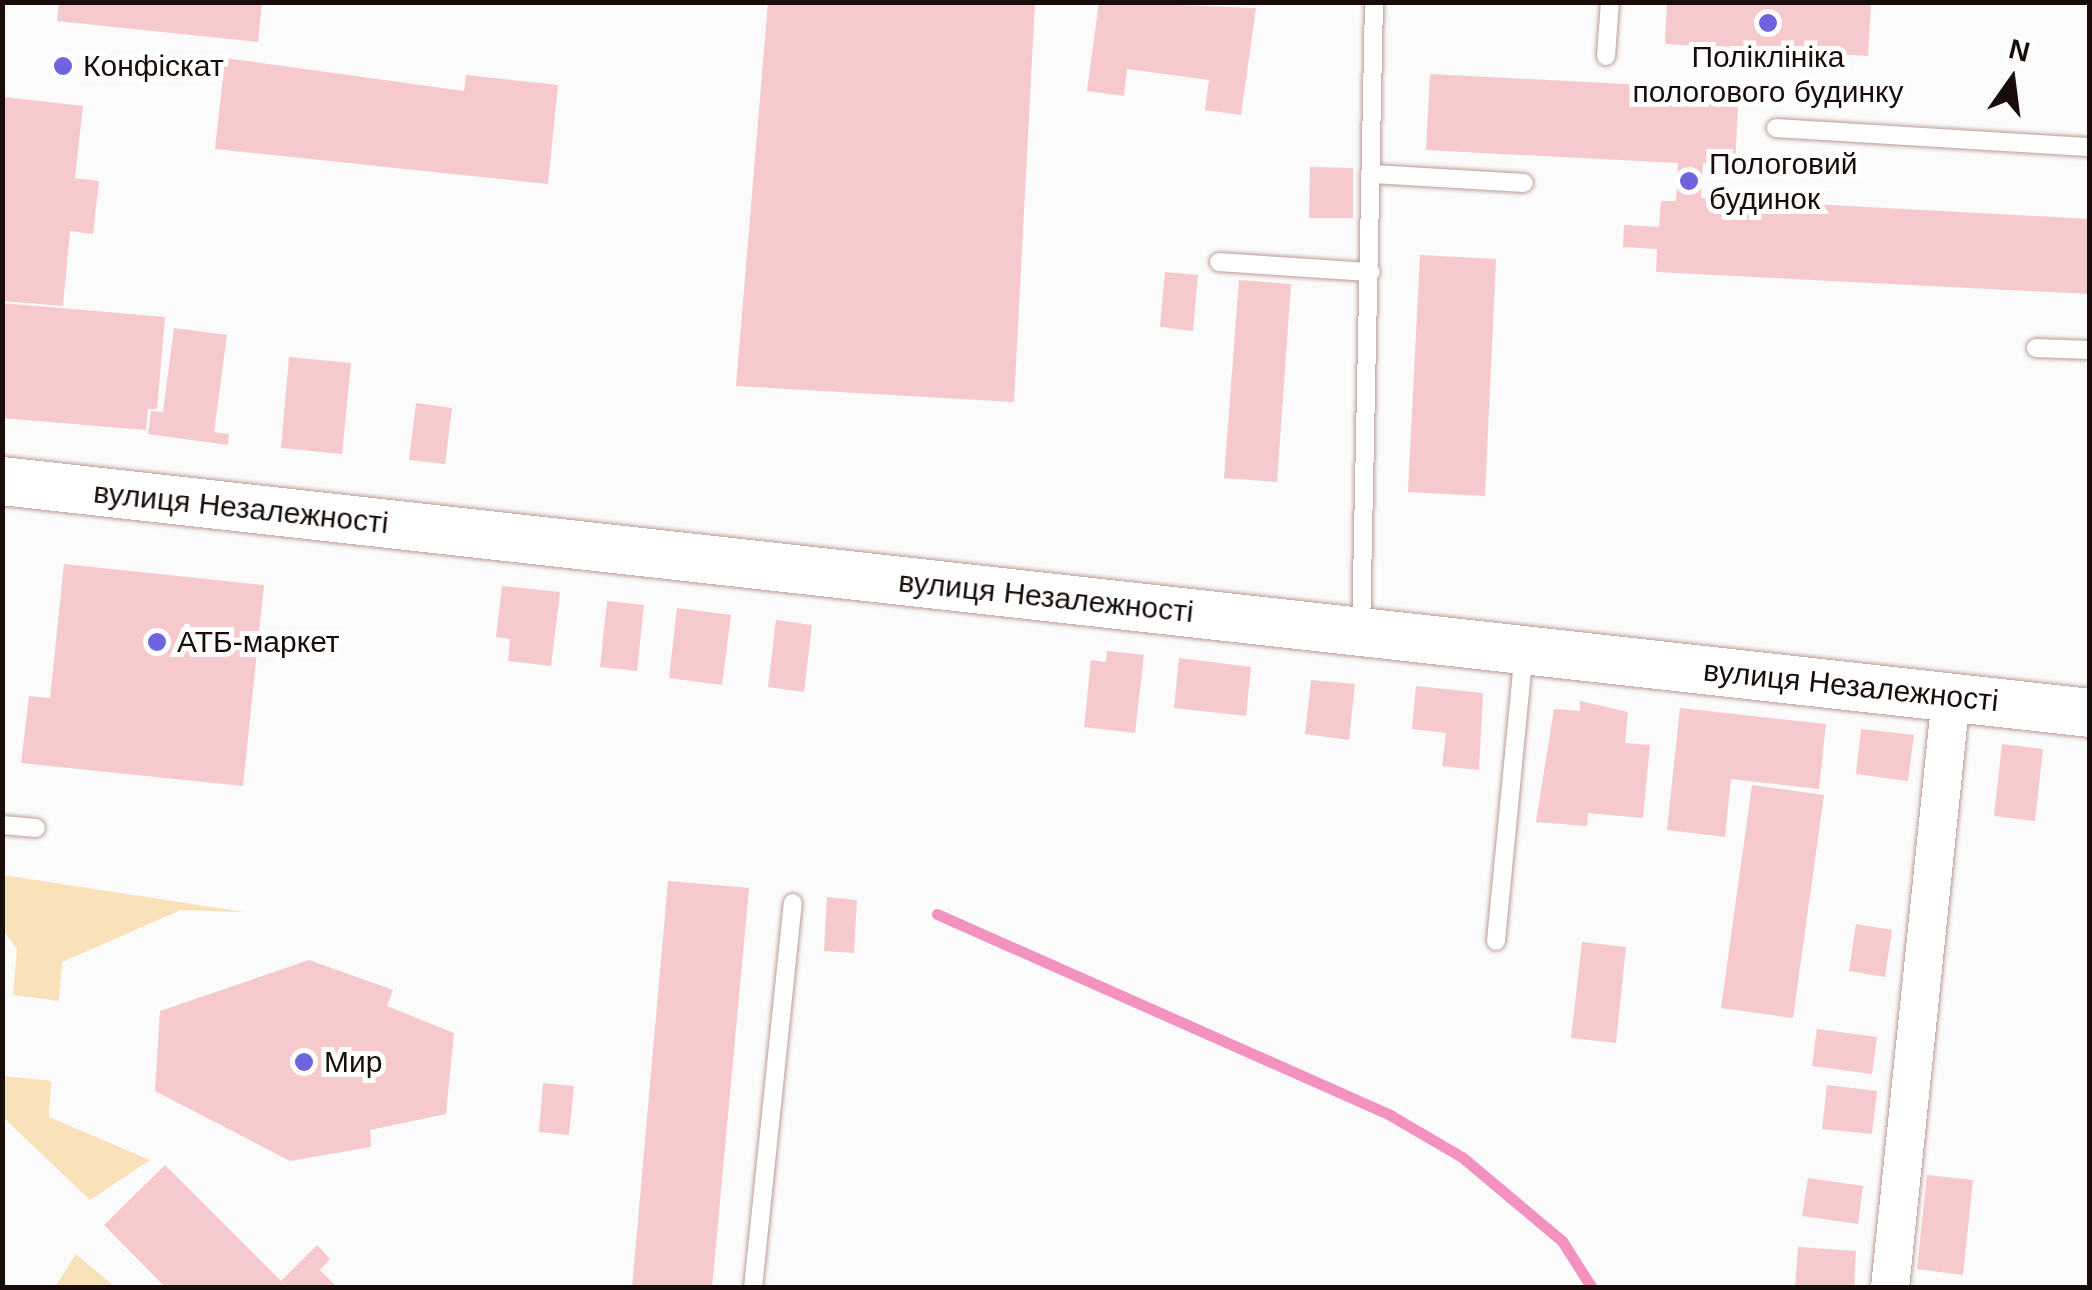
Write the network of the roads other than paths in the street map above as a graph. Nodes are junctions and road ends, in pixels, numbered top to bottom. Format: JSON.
{"nodes":[{"id":1,"x":1374,"y":2,"type":"edge"},
{"id":2,"x":1610,"y":2,"type":"edge"},
{"id":3,"x":1606,"y":56,"type":"dead end"},
{"id":4,"x":1776,"y":128,"type":"dead end"},
{"id":5,"x":2090,"y":147,"type":"edge"},
{"id":6,"x":1374,"y":174,"type":"junction"},
{"id":7,"x":1524,"y":183,"type":"dead end"},
{"id":8,"x":1219,"y":262,"type":"dead end"},
{"id":9,"x":1371,"y":272,"type":"junction"},
{"id":10,"x":2036,"y":348,"type":"dead end"},
{"id":11,"x":2090,"y":350,"type":"edge"},
{"id":12,"x":2,"y":481,"type":"edge"},
{"id":13,"x":1360,"y":632,"type":"junction"},
{"id":14,"x":1524,"y":650,"type":"junction"},
{"id":15,"x":1951,"y":698,"type":"junction"},
{"id":16,"x":2090,"y":713,"type":"edge"},
{"id":17,"x":2,"y":825,"type":"edge"},
{"id":18,"x":36,"y":828,"type":"dead end"},
{"id":19,"x":793,"y":902,"type":"dead end"},
{"id":20,"x":1496,"y":940,"type":"dead end"},
{"id":21,"x":753,"y":1288,"type":"edge"},
{"id":22,"x":1890,"y":1288,"type":"edge"}],
"edges":[{"from":1,"to":6,"type":"lane"},
{"from":2,"to":3,"type":"lane"},
{"from":4,"to":5,"type":"lane"},
{"from":6,"to":7,"type":"lane"},
{"from":6,"to":9,"type":"lane"},
{"from":8,"to":9,"type":"lane"},
{"from":9,"to":13,"type":"lane"},
{"from":10,"to":11,"type":"lane"},
{"from":12,"to":13,"type":"street","name":"вулиця Незалежності"},
{"from":13,"to":14,"type":"street","name":"вулиця Незалежності"},
{"from":14,"to":15,"type":"street","name":"вулиця Незалежності"},
{"from":14,"to":20,"type":"lane"},
{"from":15,"to":16,"type":"street","name":"вулиця Незалежності"},
{"from":15,"to":22,"type":"street"},
{"from":17,"to":18,"type":"lane"},
{"from":19,"to":21,"type":"lane"}]}
